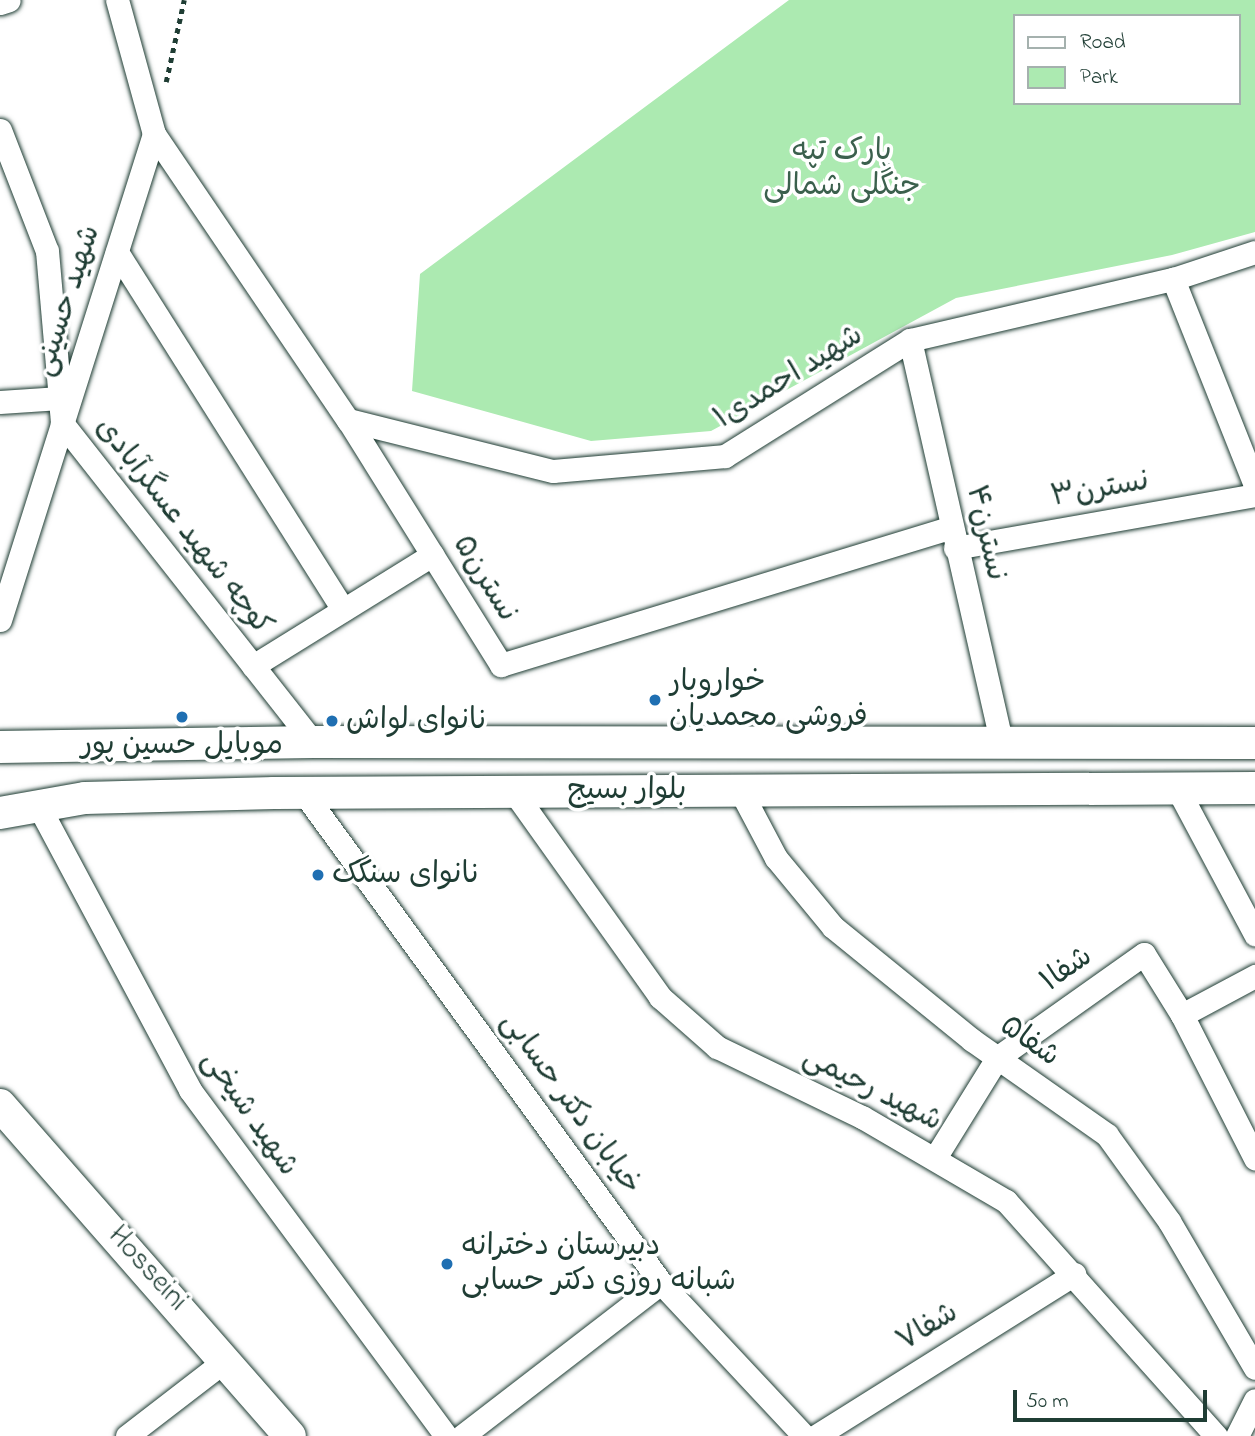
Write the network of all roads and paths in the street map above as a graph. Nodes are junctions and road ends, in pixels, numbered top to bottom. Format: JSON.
{"nodes":[{"id":1,"x":9,"y":0,"type":"edge"},
{"id":2,"x":117,"y":0,"type":"edge"},
{"id":3,"x":184,"y":0,"type":"edge"},
{"id":4,"x":0,"y":3,"type":"edge"},
{"id":5,"x":0,"y":130,"type":"edge"},
{"id":6,"x":154,"y":134,"type":"junction"},
{"id":7,"x":1255,"y":252,"type":"edge"},
{"id":8,"x":117,"y":253,"type":"junction"},
{"id":9,"x":1173,"y":279,"type":"junction"},
{"id":10,"x":910,"y":340,"type":"junction"},
{"id":11,"x":60,"y":398,"type":"junction"},
{"id":12,"x":0,"y":402,"type":"edge"},
{"id":13,"x":348,"y":420,"type":"junction"},
{"id":14,"x":62,"y":423,"type":"junction"},
{"id":15,"x":1255,"y":485,"type":"edge"},
{"id":16,"x":1255,"y":495,"type":"edge"},
{"id":17,"x":953,"y":538,"type":"junction"},
{"id":18,"x":432,"y":555,"type":"junction"},
{"id":19,"x":343,"y":610,"type":"junction"},
{"id":20,"x":0,"y":620,"type":"edge"},
{"id":21,"x":253,"y":666,"type":"junction"},
{"id":22,"x":1001,"y":740,"type":"junction"},
{"id":23,"x":313,"y":742,"type":"junction"},
{"id":24,"x":1255,"y":743,"type":"edge"},
{"id":25,"x":0,"y":747,"type":"edge"},
{"id":26,"x":1177,"y":788,"type":"junction"},
{"id":27,"x":1255,"y":788,"type":"edge"},
{"id":28,"x":740,"y":790,"type":"junction"},
{"id":29,"x":514,"y":792,"type":"junction"},
{"id":30,"x":304,"y":793,"type":"junction"},
{"id":31,"x":38,"y":805,"type":"junction"},
{"id":32,"x":0,"y":813,"type":"edge"},
{"id":33,"x":1255,"y":934,"type":"edge"},
{"id":34,"x":1255,"y":976,"type":"edge"},
{"id":35,"x":1182,"y":1015,"type":"junction"},
{"id":36,"x":997,"y":1058,"type":"junction"},
{"id":37,"x":0,"y":1105,"type":"edge"},
{"id":38,"x":935,"y":1158,"type":"junction"},
{"id":39,"x":1255,"y":1158,"type":"edge"},
{"id":40,"x":1074,"y":1274,"type":"junction"},
{"id":41,"x":661,"y":1283,"type":"junction"},
{"id":42,"x":227,"y":1359,"type":"junction"},
{"id":43,"x":1255,"y":1368,"type":"edge"},
{"id":44,"x":1255,"y":1400,"type":"edge"},
{"id":45,"x":127,"y":1436,"type":"edge"},
{"id":46,"x":290,"y":1436,"type":"edge"},
{"id":47,"x":446,"y":1436,"type":"edge"},
{"id":48,"x":462,"y":1436,"type":"edge"},
{"id":49,"x":804,"y":1436,"type":"edge"},
{"id":50,"x":816,"y":1436,"type":"edge"},
{"id":51,"x":1216,"y":1436,"type":"edge"},
{"id":52,"x":1237,"y":1436,"type":"edge"}],
"edges":[{"from":1,"to":4,"type":"street"},
{"from":2,"to":6,"type":"street"},
{"from":3,"to":6,"type":"path"},
{"from":5,"to":11,"type":"street","name":"کوچه شهید عسگرآبادی"},
{"from":6,"to":8,"type":"street","name":"شهید حسینی"},
{"from":6,"to":13,"type":"street","name":"نسترن۵"},
{"from":7,"to":9,"type":"street","name":"شهید احمدی۱"},
{"from":8,"to":14,"type":"street","name":"شهید حسینی"},
{"from":8,"to":19,"type":"street"},
{"from":9,"to":10,"type":"street","name":"شهید احمدی۱"},
{"from":9,"to":15,"type":"street"},
{"from":10,"to":13,"type":"street","name":"شهید احمدی۱"},
{"from":10,"to":17,"type":"street","name":"نسترن۴"},
{"from":11,"to":12,"type":"street"},
{"from":11,"to":14,"type":"street","name":"کوچه شهید عسگرآبادی"},
{"from":13,"to":18,"type":"street","name":"نسترن۵"},
{"from":14,"to":20,"type":"street","name":"شهید حسینی"},
{"from":14,"to":21,"type":"street","name":"کوچه شهید عسگرآبادی"},
{"from":16,"to":17,"type":"street","name":"نسترن۳"},
{"from":17,"to":18,"type":"street","name":"نسترن۵"},
{"from":17,"to":22,"type":"street","name":"نسترن۴"},
{"from":18,"to":19,"type":"street"},
{"from":19,"to":21,"type":"street"},
{"from":21,"to":23,"type":"street","name":"کوچه شهید عسگرآبادی"},
{"from":22,"to":23,"type":"main road","name":"بلوار بسیج"},
{"from":22,"to":24,"type":"main road","name":"بلوار بسیج"},
{"from":23,"to":25,"type":"main road","name":"بلوار بسیج"},
{"from":26,"to":27,"type":"main road","name":"بلوار بسیج"},
{"from":26,"to":28,"type":"main road","name":"بلوار بسیج"},
{"from":26,"to":33,"type":"street"},
{"from":28,"to":29,"type":"main road","name":"بلوار بسیج"},
{"from":28,"to":36,"type":"street","name":"شفا۵"},
{"from":29,"to":30,"type":"main road","name":"بلوار بسیج"},
{"from":29,"to":38,"type":"street","name":"شهید رحیمی"},
{"from":30,"to":31,"type":"main road","name":"بلوار بسیج"},
{"from":30,"to":41,"type":"street","name":"خیابان دکتر حسابی"},
{"from":31,"to":32,"type":"main road","name":"بلوار بسیج"},
{"from":31,"to":47,"type":"street","name":"شهید شیخی"},
{"from":34,"to":35,"type":"street"},
{"from":35,"to":36,"type":"street","name":"شفا۱"},
{"from":35,"to":39,"type":"street"},
{"from":36,"to":38,"type":"street","name":"شفا۱"},
{"from":36,"to":43,"type":"street","name":"شفا۵"},
{"from":37,"to":42,"type":"main road","name":"Hosseini"},
{"from":38,"to":40,"type":"street","name":"شهید رحیمی"},
{"from":40,"to":50,"type":"street","name":"شفا۷"},
{"from":40,"to":51,"type":"street","name":"شهید رحیمی"},
{"from":41,"to":48,"type":"street"},
{"from":41,"to":49,"type":"street","name":"خیابان دکتر حسابی"},
{"from":42,"to":45,"type":"street"},
{"from":42,"to":46,"type":"main road","name":"Hosseini"},
{"from":44,"to":52,"type":"street"}]}
